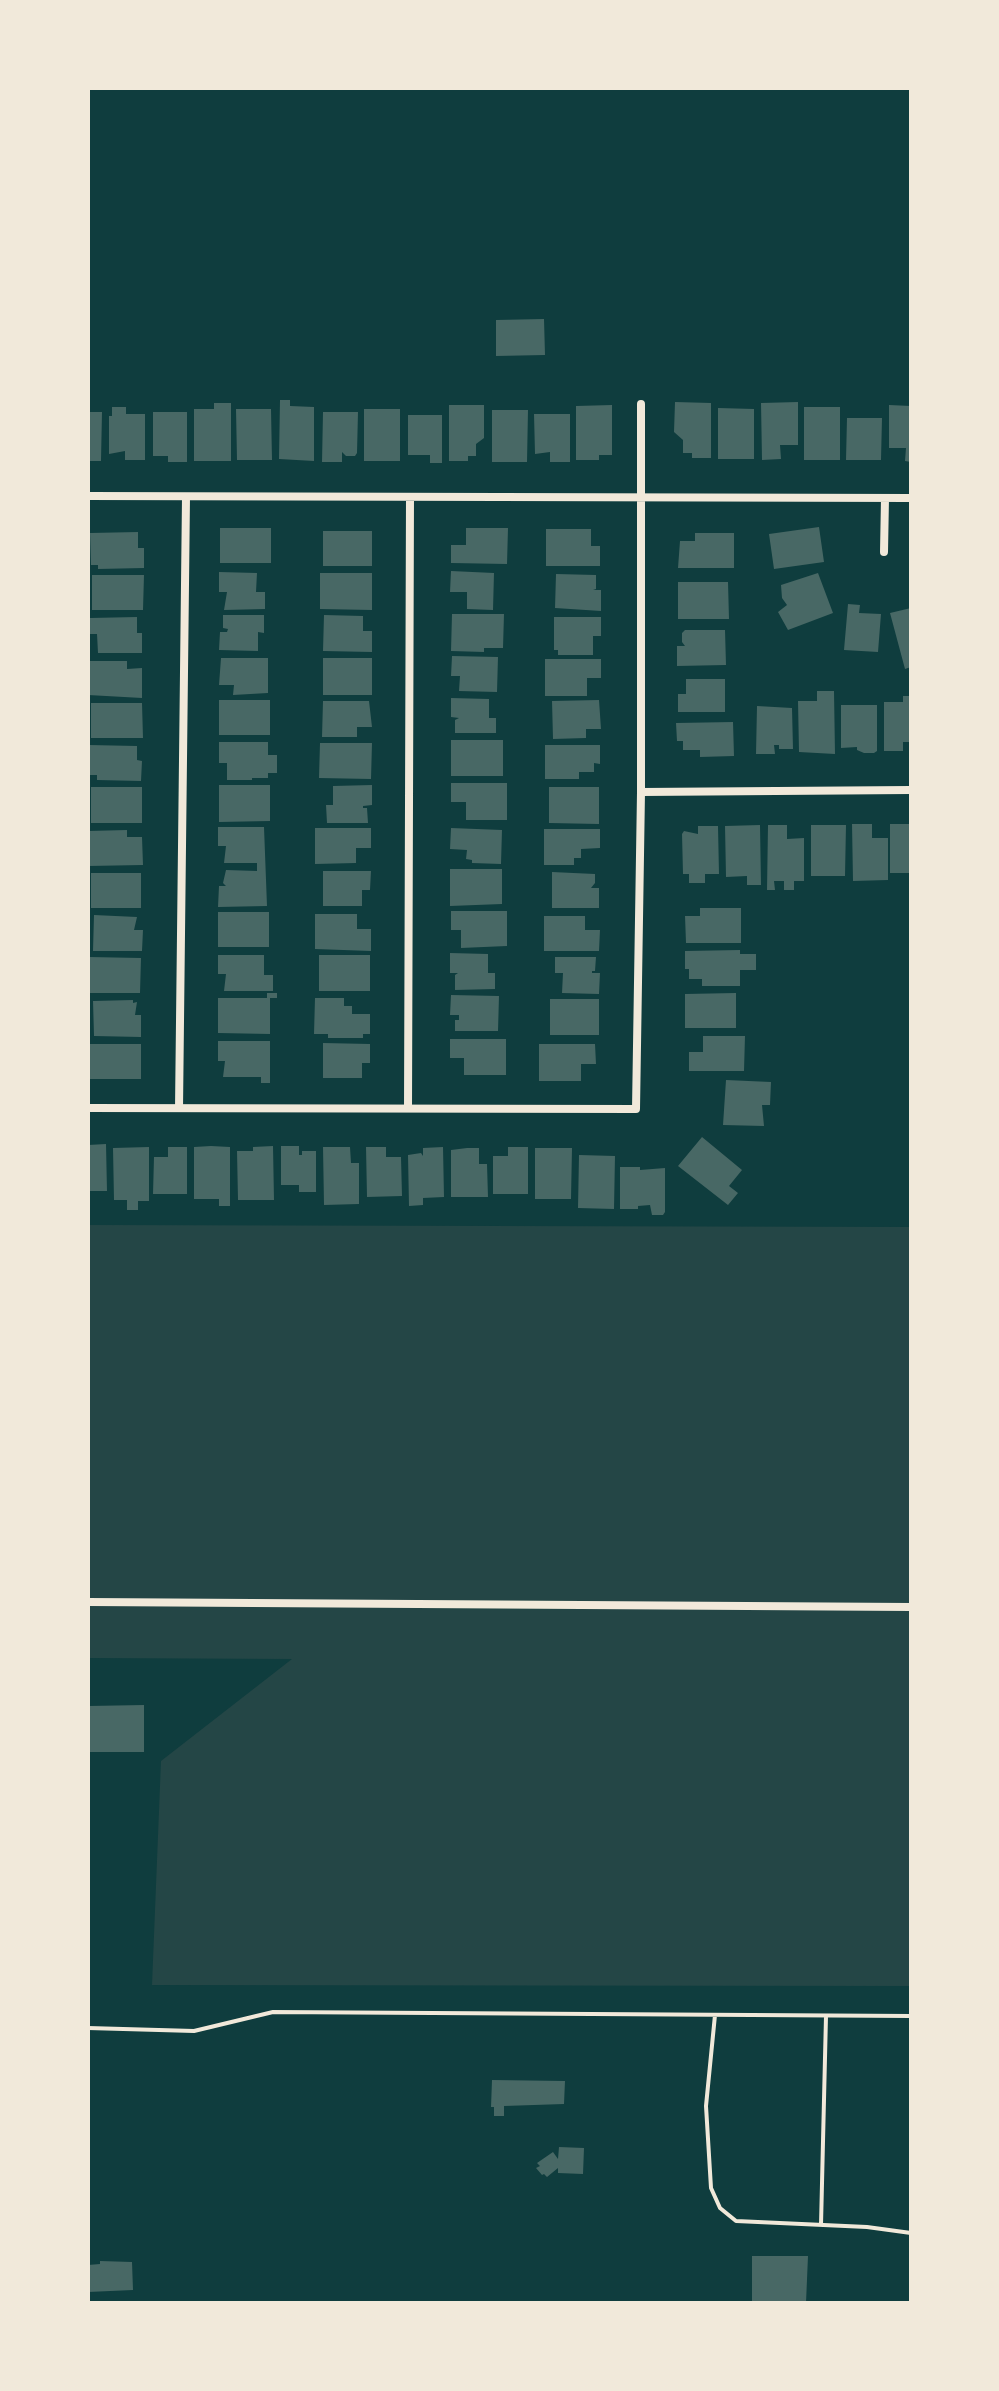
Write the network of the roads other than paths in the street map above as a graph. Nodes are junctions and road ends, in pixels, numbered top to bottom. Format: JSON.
{"nodes":[{"id":1,"x":641,"y":404,"type":"dead end"},
{"id":2,"x":88,"y":496,"type":"edge"},
{"id":3,"x":186,"y":497,"type":"junction"},
{"id":4,"x":410,"y":497,"type":"junction"},
{"id":5,"x":885,"y":498,"type":"junction"},
{"id":6,"x":911,"y":498,"type":"edge"},
{"id":7,"x":640,"y":500,"type":"junction"},
{"id":8,"x":884,"y":552,"type":"dead end"},
{"id":9,"x":911,"y":790,"type":"edge"},
{"id":10,"x":641,"y":792,"type":"junction"},
{"id":11,"x":408,"y":1107,"type":"junction"},
{"id":12,"x":88,"y":1108,"type":"edge"},
{"id":13,"x":179,"y":1108,"type":"junction"},
{"id":14,"x":88,"y":1602,"type":"edge"},
{"id":15,"x":911,"y":1607,"type":"edge"},
{"id":16,"x":715,"y":2015,"type":"junction"},
{"id":17,"x":826,"y":2015,"type":"junction"},
{"id":18,"x":911,"y":2016,"type":"edge"},
{"id":19,"x":88,"y":2028,"type":"edge"},
{"id":20,"x":821,"y":2225,"type":"junction"},
{"id":21,"x":911,"y":2233,"type":"edge"}],
"edges":[{"from":1,"to":7,"type":"street"},
{"from":2,"to":3,"type":"street"},
{"from":3,"to":4,"type":"street"},
{"from":3,"to":13,"type":"street"},
{"from":4,"to":7,"type":"street"},
{"from":4,"to":11,"type":"street"},
{"from":5,"to":6,"type":"street"},
{"from":5,"to":7,"type":"street"},
{"from":5,"to":8,"type":"street"},
{"from":7,"to":10,"type":"street"},
{"from":9,"to":10,"type":"street"},
{"from":10,"to":11,"type":"street"},
{"from":11,"to":13,"type":"street"},
{"from":12,"to":13,"type":"street"},
{"from":14,"to":15,"type":"street"},
{"from":16,"to":17,"type":"lane"},
{"from":16,"to":19,"type":"lane"},
{"from":16,"to":20,"type":"lane"},
{"from":17,"to":18,"type":"lane"},
{"from":17,"to":20,"type":"lane"},
{"from":20,"to":21,"type":"lane"}]}
